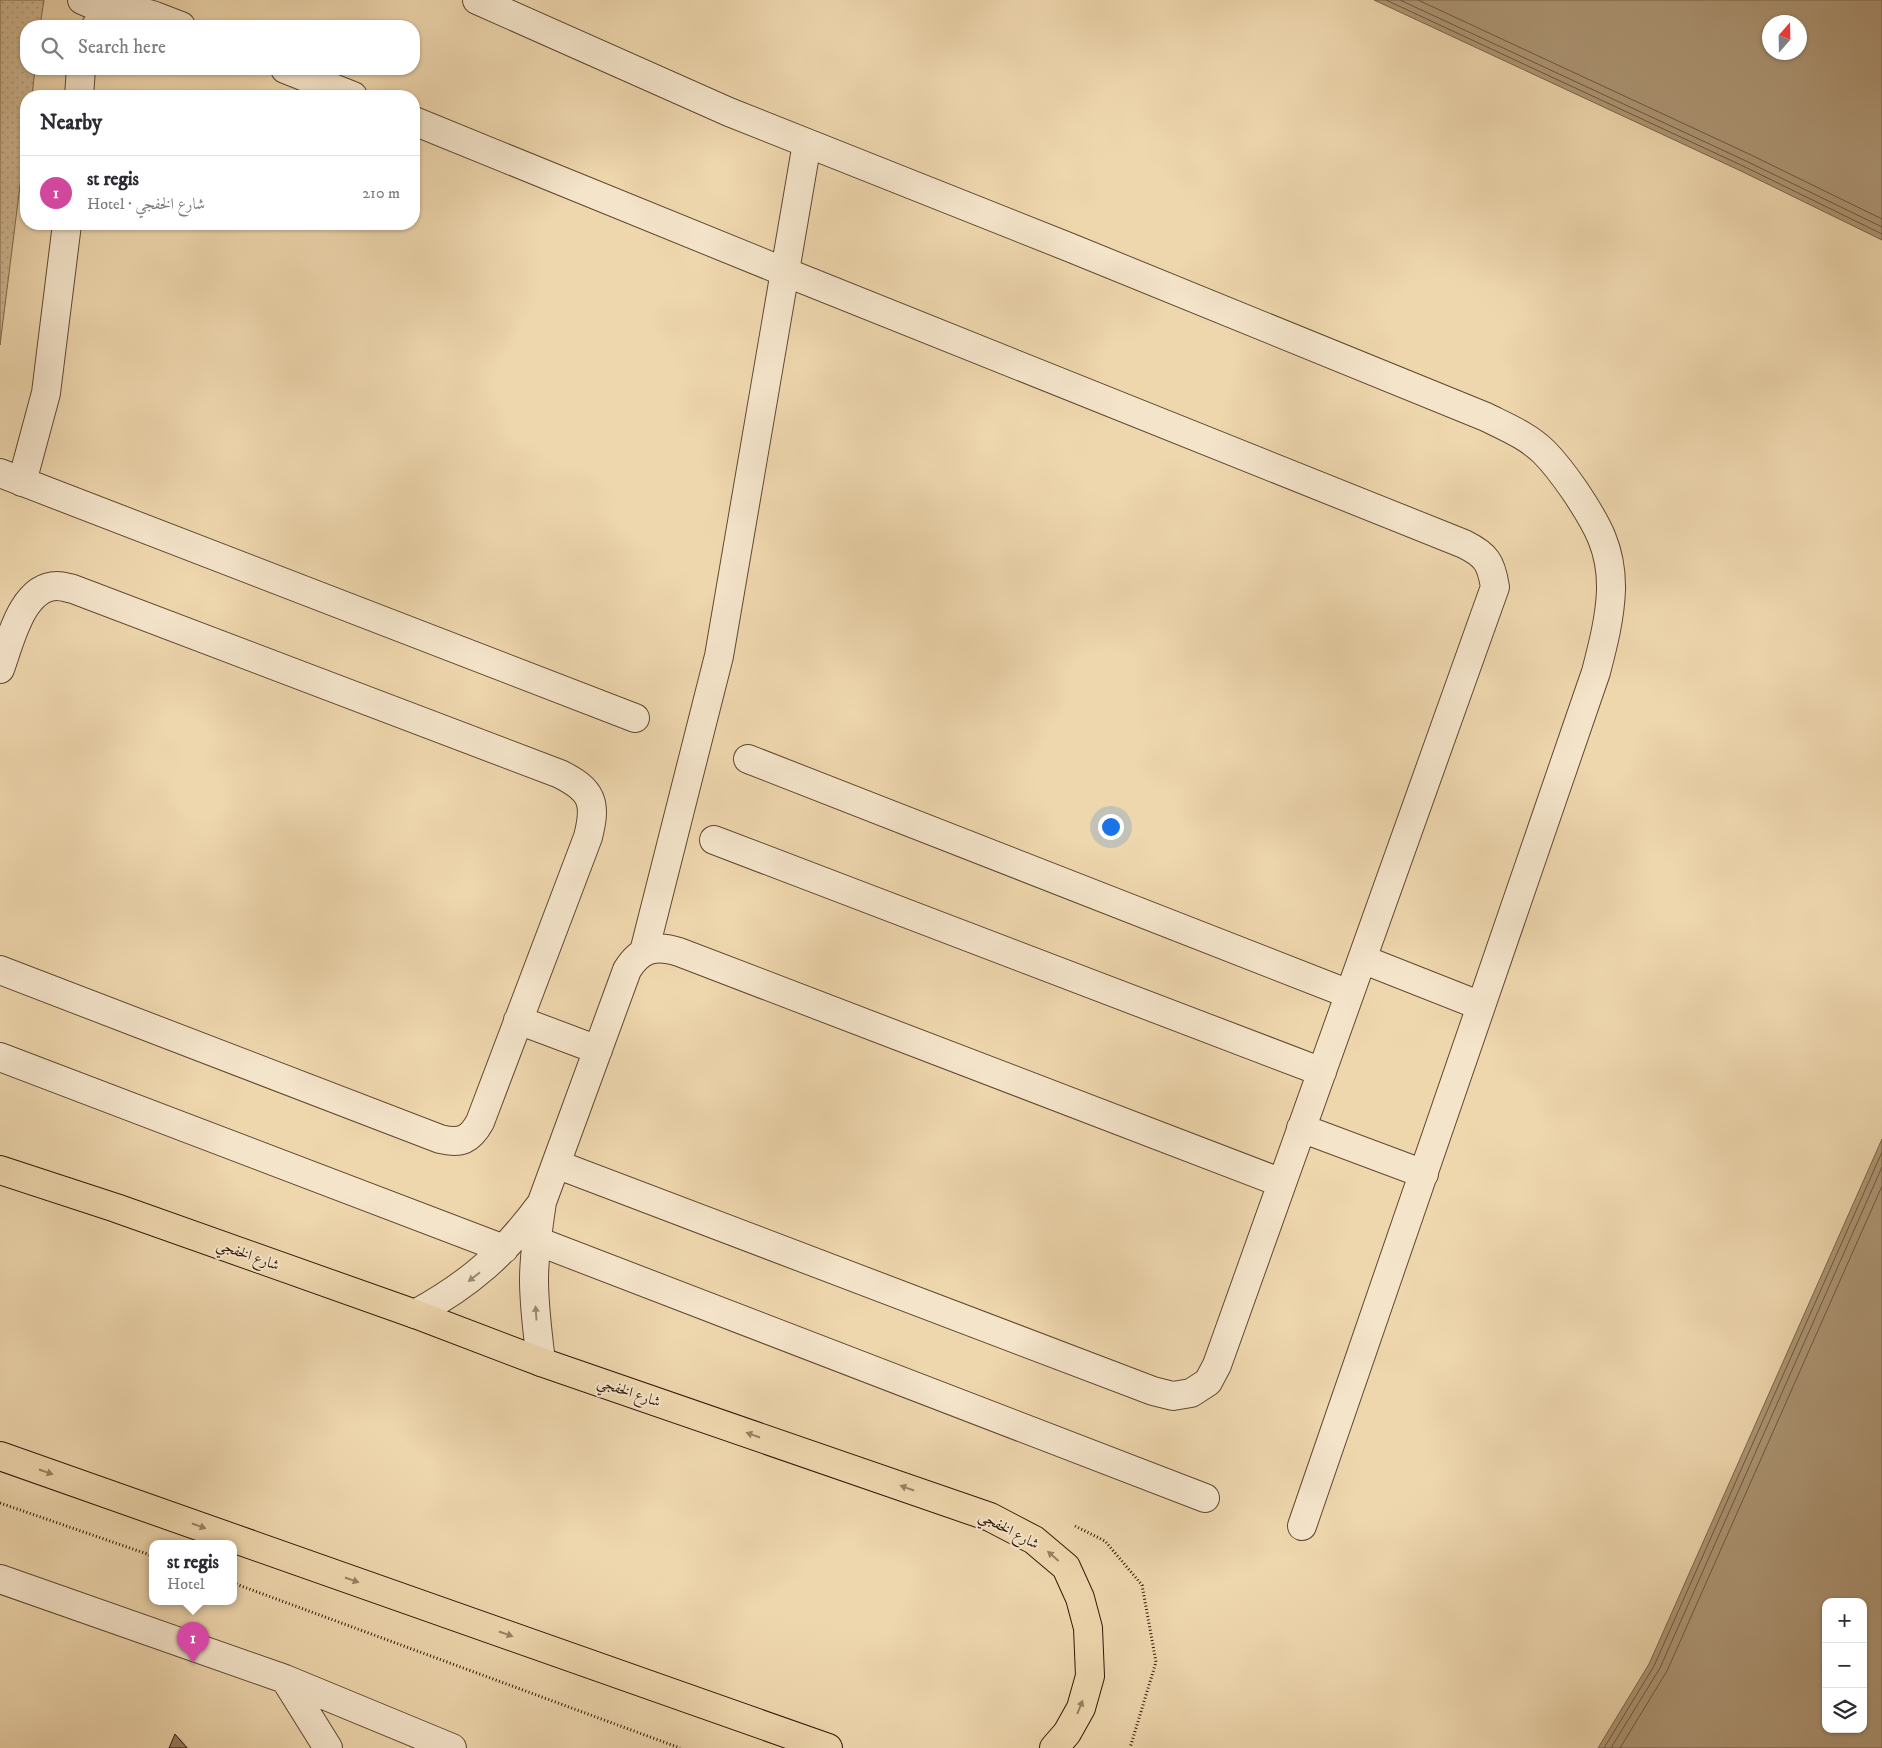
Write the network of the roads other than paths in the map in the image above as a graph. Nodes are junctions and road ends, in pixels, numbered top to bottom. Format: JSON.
{"nodes":[{"id":1,"x":82,"y":0,"type":"edge"},
{"id":2,"x":477,"y":0,"type":"edge"},
{"id":3,"x":105,"y":20,"type":"edge"},
{"id":4,"x":165,"y":20,"type":"edge"},
{"id":5,"x":81,"y":75,"type":"edge"},
{"id":6,"x":300,"y":75,"type":"edge"},
{"id":7,"x":79,"y":90,"type":"edge"},
{"id":8,"x":338,"y":90,"type":"edge"},
{"id":9,"x":420,"y":123,"type":"edge"},
{"id":10,"x":807,"y":143,"type":"junction"},
{"id":11,"x":66,"y":230,"type":"edge"},
{"id":12,"x":785,"y":272,"type":"junction"},
{"id":13,"x":11,"y":477,"type":"edge"},
{"id":14,"x":0,"y":668,"type":"edge"},
{"id":15,"x":635,"y":718,"type":"dead end"},
{"id":16,"x":748,"y":759,"type":"dead end"},
{"id":17,"x":714,"y":840,"type":"dead end"},
{"id":18,"x":644,"y":952,"type":"junction"},
{"id":19,"x":1362,"y":960,"type":"junction"},
{"id":20,"x":0,"y":970,"type":"edge"},
{"id":21,"x":1350,"y":994,"type":"junction"},
{"id":22,"x":1481,"y":1006,"type":"junction"},
{"id":23,"x":518,"y":1020,"type":"junction"},
{"id":24,"x":598,"y":1050,"type":"junction"},
{"id":25,"x":0,"y":1056,"type":"edge"},
{"id":26,"x":1322,"y":1072,"type":"junction"},
{"id":27,"x":1301,"y":1128,"type":"junction"},
{"id":28,"x":556,"y":1164,"type":"junction"},
{"id":29,"x":0,"y":1170,"type":"edge"},
{"id":30,"x":1424,"y":1174,"type":"junction"},
{"id":31,"x":1282,"y":1183,"type":"junction"},
{"id":32,"x":542,"y":1202,"type":"junction"},
{"id":33,"x":537,"y":1241,"type":"junction"},
{"id":34,"x":504,"y":1249,"type":"junction"},
{"id":35,"x":415,"y":1314,"type":"junction"},
{"id":36,"x":541,"y":1362,"type":"junction"},
{"id":37,"x":0,"y":1456,"type":"edge"},
{"id":38,"x":1205,"y":1498,"type":"dead end"},
{"id":39,"x":1302,"y":1526,"type":"dead end"},
{"id":40,"x":0,"y":1579,"type":"edge"},
{"id":41,"x":284,"y":1679,"type":"junction"},
{"id":42,"x":328,"y":1748,"type":"edge"},
{"id":43,"x":452,"y":1748,"type":"edge"},
{"id":44,"x":828,"y":1748,"type":"edge"},
{"id":45,"x":1054,"y":1748,"type":"edge"}],
"edges":[{"from":1,"to":3,"type":"street"},
{"from":2,"to":10,"type":"street"},
{"from":3,"to":4,"type":"street"},
{"from":5,"to":7,"type":"street"},
{"from":6,"to":8,"type":"street"},
{"from":9,"to":12,"type":"street"},
{"from":10,"to":12,"type":"street"},
{"from":10,"to":22,"type":"street"},
{"from":11,"to":13,"type":"street"},
{"from":12,"to":18,"type":"street"},
{"from":12,"to":19,"type":"street"},
{"from":13,"to":15,"type":"street"},
{"from":14,"to":23,"type":"street"},
{"from":16,"to":21,"type":"street"},
{"from":17,"to":26,"type":"street"},
{"from":18,"to":24,"type":"street"},
{"from":18,"to":31,"type":"street"},
{"from":19,"to":21,"type":"street"},
{"from":19,"to":22,"type":"street"},
{"from":20,"to":23,"type":"street"},
{"from":21,"to":26,"type":"street"},
{"from":22,"to":30,"type":"street"},
{"from":23,"to":24,"type":"street"},
{"from":24,"to":28,"type":"street"},
{"from":25,"to":34,"type":"street"},
{"from":26,"to":27,"type":"street"},
{"from":27,"to":30,"type":"street"},
{"from":27,"to":31,"type":"street"},
{"from":28,"to":31,"type":"street"},
{"from":28,"to":32,"type":"street"},
{"from":29,"to":35,"type":"highway","name":"شارع الخفجي"},
{"from":30,"to":39,"type":"street"},
{"from":32,"to":33,"type":"street"},
{"from":32,"to":34,"type":"street"},
{"from":36,"to":33,"type":"street","one_way":true},
{"from":33,"to":38,"type":"street"},
{"from":34,"to":35,"type":"street","one_way":true},
{"from":35,"to":36,"type":"highway","name":"شارع الخفجي"},
{"from":45,"to":36,"type":"highway","name":"شارع الخفجي","one_way":true},
{"from":37,"to":44,"type":"highway","one_way":true},
{"from":40,"to":41,"type":"street"},
{"from":41,"to":42,"type":"street"},
{"from":41,"to":43,"type":"street"}]}
